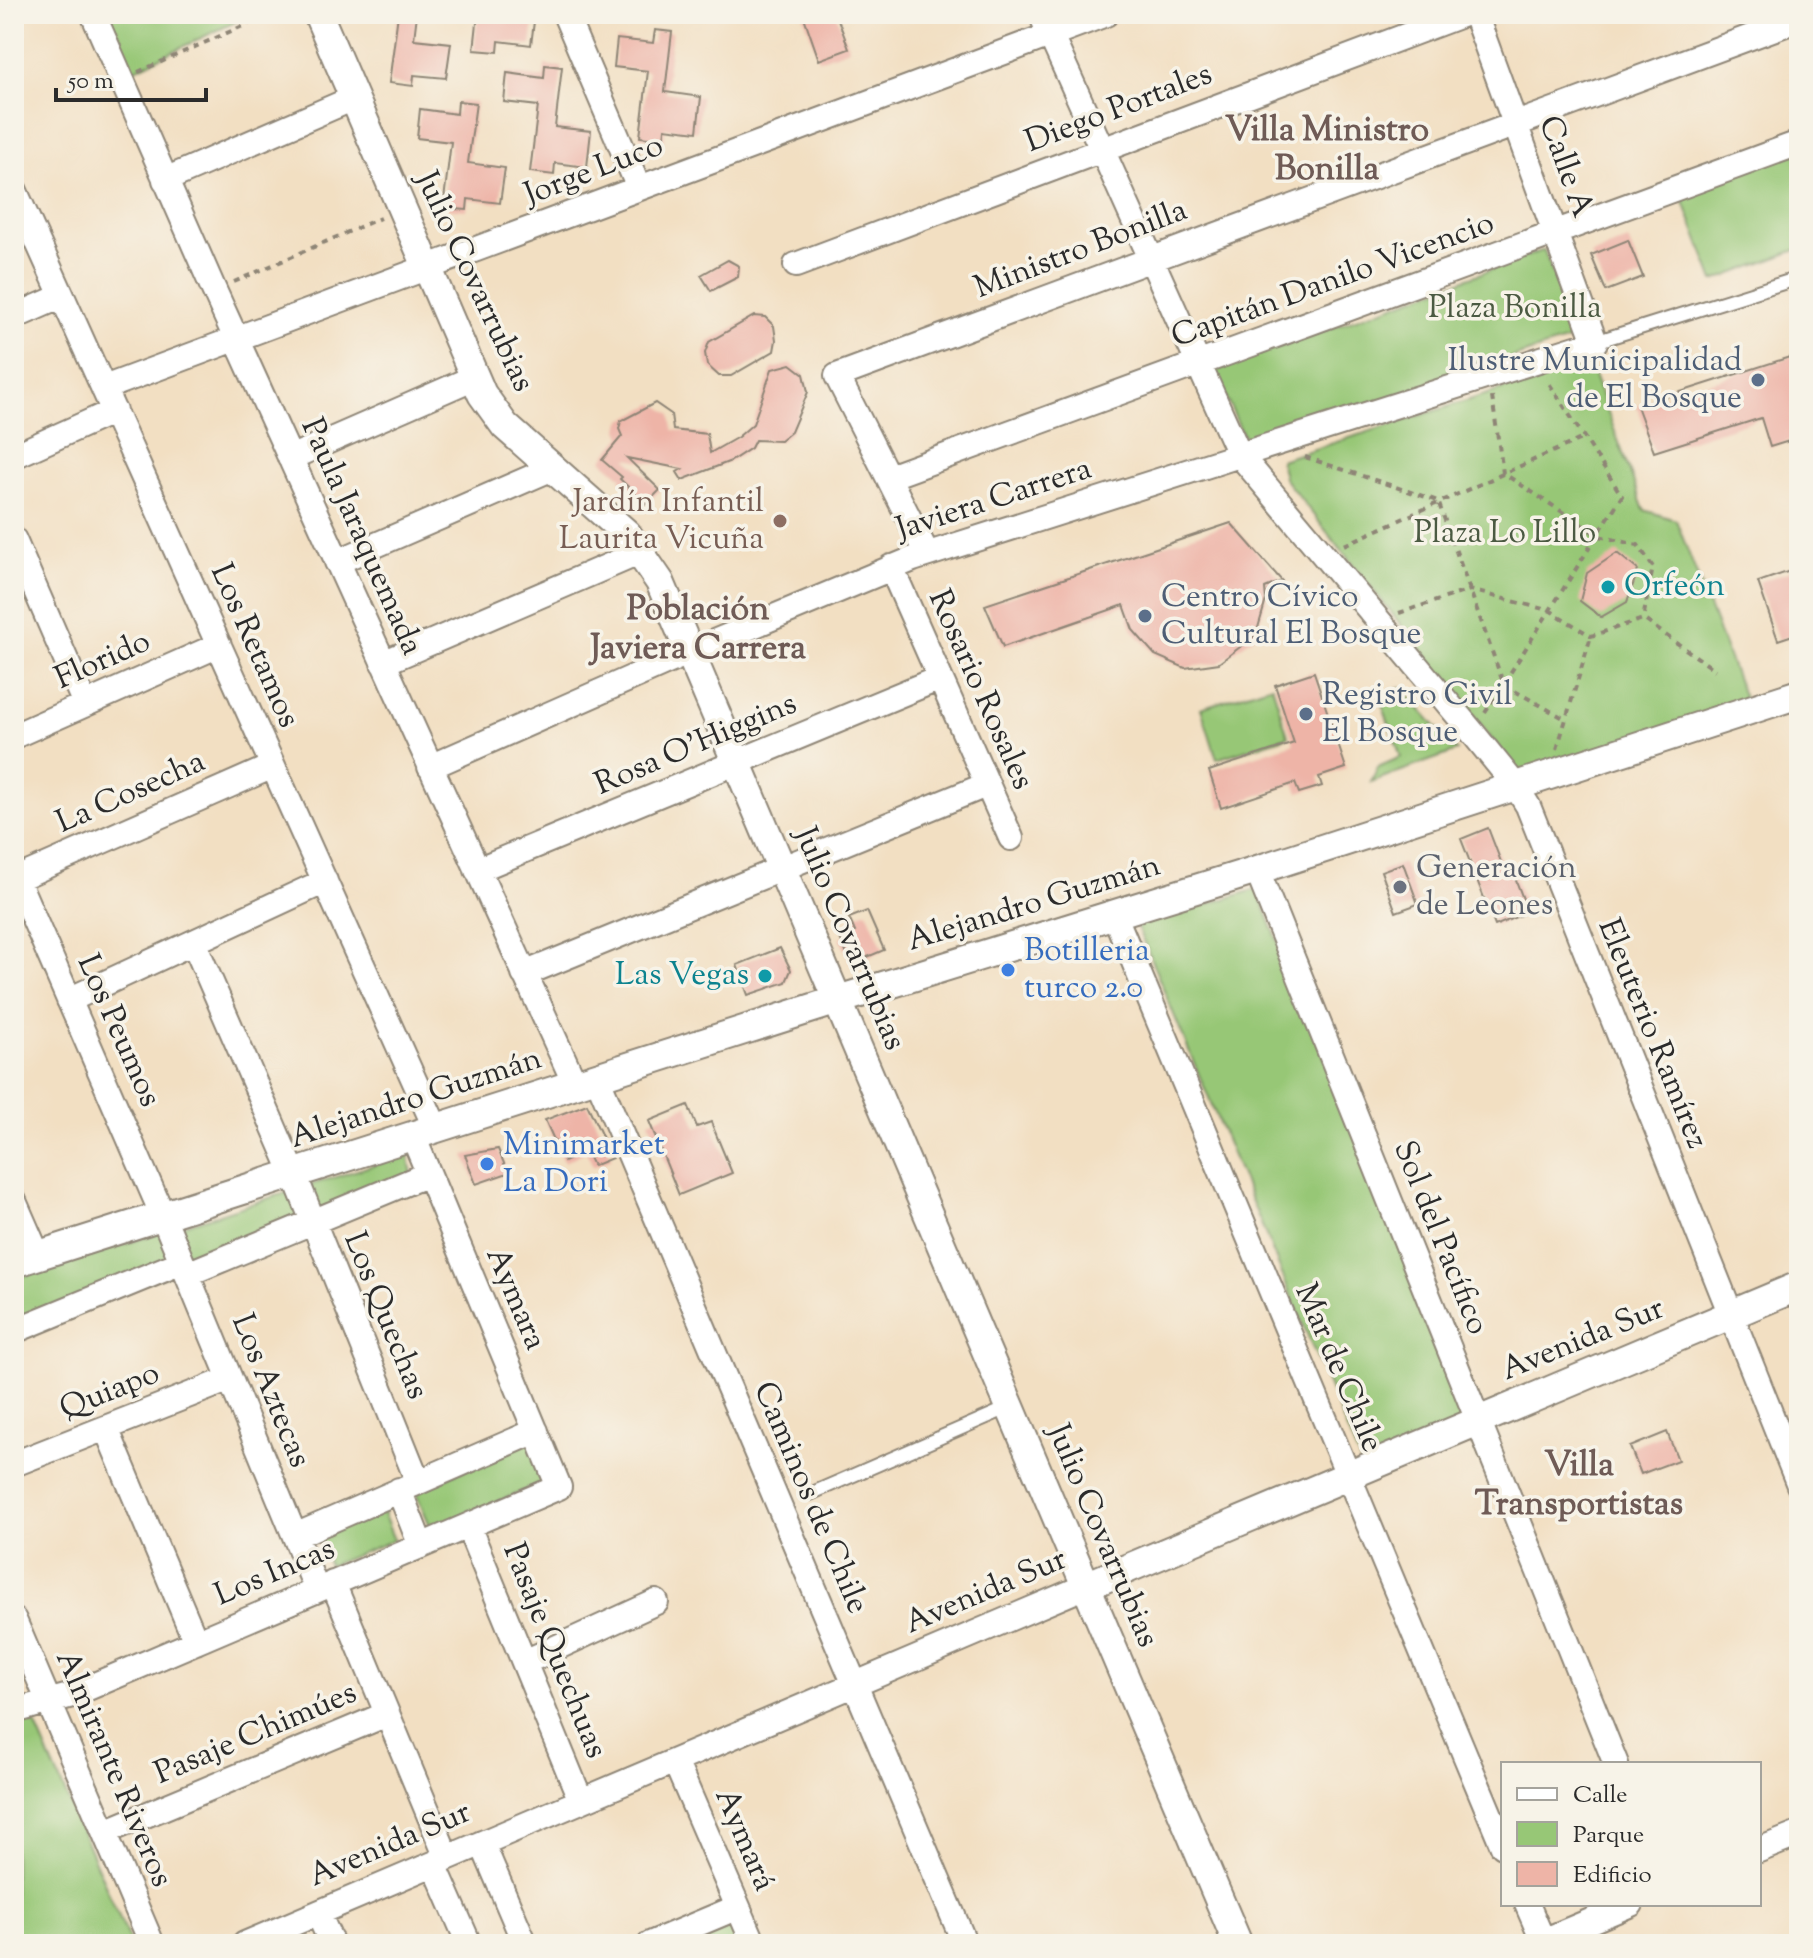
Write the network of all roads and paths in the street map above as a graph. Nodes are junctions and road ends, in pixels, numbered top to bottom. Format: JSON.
{"nodes":[{"id":1,"x":93,"y":14,"type":"edge"},
{"id":2,"x":270,"y":14,"type":"edge"},
{"id":3,"x":318,"y":14,"type":"edge"},
{"id":4,"x":565,"y":14,"type":"edge"},
{"id":5,"x":1106,"y":14,"type":"edge"},
{"id":6,"x":1464,"y":14,"type":"edge"},
{"id":7,"x":1475,"y":14,"type":"edge"},
{"id":8,"x":1799,"y":19,"type":"edge"},
{"id":9,"x":1046,"y":24,"type":"edge"},
{"id":10,"x":122,"y":79,"type":"junction"},
{"id":11,"x":354,"y":98,"type":"junction"},
{"id":12,"x":1515,"y":123,"type":"junction"},
{"id":13,"x":1799,"y":143,"type":"edge"},
{"id":14,"x":1102,"y":150,"type":"junction"},
{"id":15,"x":165,"y":180,"type":"junction"},
{"id":16,"x":639,"y":188,"type":"junction"},
{"id":17,"x":14,"y":189,"type":"edge"},
{"id":18,"x":402,"y":209,"type":"junction"},
{"id":19,"x":1555,"y":233,"type":"junction"},
{"id":20,"x":1150,"y":258,"type":"junction"},
{"id":21,"x":796,"y":265,"type":"dead end"},
{"id":22,"x":427,"y":267,"type":"junction"},
{"id":23,"x":1799,"y":278,"type":"edge"},
{"id":24,"x":214,"y":290,"type":"junction"},
{"id":25,"x":62,"y":296,"type":"junction"},
{"id":26,"x":14,"y":317,"type":"edge"},
{"id":27,"x":236,"y":339,"type":"junction"},
{"id":28,"x":1595,"y":342,"type":"junction"},
{"id":29,"x":1535,"y":361,"type":"junction"},
{"id":30,"x":1198,"y":365,"type":"junction"},
{"id":31,"x":1488,"y":375,"type":"junction"},
{"id":32,"x":475,"y":377,"type":"junction"},
{"id":33,"x":109,"y":399,"type":"junction"},
{"id":34,"x":1583,"y":438,"type":"junction"},
{"id":35,"x":1269,"y":445,"type":"junction"},
{"id":36,"x":1239,"y":454,"type":"junction"},
{"id":37,"x":14,"y":456,"type":"edge"},
{"id":38,"x":290,"y":458,"type":"junction"},
{"id":39,"x":553,"y":468,"type":"junction"},
{"id":40,"x":1503,"y":473,"type":"junction"},
{"id":41,"x":889,"y":477,"type":"junction"},
{"id":42,"x":1438,"y":501,"type":"junction"},
{"id":43,"x":1599,"y":536,"type":"junction"},
{"id":44,"x":14,"y":540,"type":"edge"},
{"id":45,"x":641,"y":552,"type":"junction"},
{"id":46,"x":927,"y":554,"type":"junction"},
{"id":47,"x":1323,"y":555,"type":"junction"},
{"id":48,"x":337,"y":562,"type":"junction"},
{"id":49,"x":891,"y":567,"type":"junction"},
{"id":50,"x":1470,"y":590,"type":"junction"},
{"id":51,"x":1551,"y":611,"type":"junction"},
{"id":52,"x":1643,"y":619,"type":"junction"},
{"id":53,"x":1377,"y":620,"type":"junction"},
{"id":54,"x":1591,"y":636,"type":"junction"},
{"id":55,"x":219,"y":645,"type":"junction"},
{"id":56,"x":690,"y":652,"type":"junction"},
{"id":57,"x":383,"y":663,"type":"junction"},
{"id":58,"x":1715,"y":670,"type":"dead end"},
{"id":59,"x":940,"y":678,"type":"junction"},
{"id":60,"x":1504,"y":685,"type":"junction"},
{"id":61,"x":1799,"y":696,"type":"edge"},
{"id":62,"x":85,"y":704,"type":"junction"},
{"id":63,"x":1567,"y":720,"type":"junction"},
{"id":64,"x":1472,"y":732,"type":"junction"},
{"id":65,"x":14,"y":736,"type":"edge"},
{"id":66,"x":737,"y":763,"type":"junction"},
{"id":67,"x":273,"y":766,"type":"junction"},
{"id":68,"x":430,"y":767,"type":"junction"},
{"id":69,"x":1548,"y":774,"type":"junction"},
{"id":70,"x":986,"y":785,"type":"junction"},
{"id":71,"x":1515,"y":785,"type":"junction"},
{"id":72,"x":1011,"y":838,"type":"dead end"},
{"id":73,"x":782,"y":868,"type":"junction"},
{"id":74,"x":477,"y":870,"type":"junction"},
{"id":75,"x":1257,"y":870,"type":"junction"},
{"id":76,"x":15,"y":877,"type":"edge"},
{"id":77,"x":325,"y":881,"type":"junction"},
{"id":78,"x":1114,"y":914,"type":"junction"},
{"id":79,"x":194,"y":943,"type":"junction"},
{"id":80,"x":524,"y":974,"type":"junction"},
{"id":81,"x":69,"y":1000,"type":"junction"},
{"id":82,"x":838,"y":1000,"type":"junction"},
{"id":83,"x":586,"y":1081,"type":"junction"},
{"id":84,"x":424,"y":1132,"type":"junction"},
{"id":85,"x":294,"y":1174,"type":"junction"},
{"id":86,"x":428,"y":1174,"type":"junction"},
{"id":87,"x":14,"y":1201,"type":"edge"},
{"id":88,"x":163,"y":1216,"type":"junction"},
{"id":89,"x":314,"y":1223,"type":"junction"},
{"id":90,"x":26,"y":1259,"type":"edge"},
{"id":91,"x":185,"y":1268,"type":"junction"},
{"id":92,"x":1799,"y":1286,"type":"edge"},
{"id":93,"x":1731,"y":1315,"type":"junction"},
{"id":94,"x":14,"y":1331,"type":"edge"},
{"id":95,"x":230,"y":1379,"type":"junction"},
{"id":96,"x":1010,"y":1407,"type":"junction"},
{"id":97,"x":1478,"y":1420,"type":"junction"},
{"id":98,"x":106,"y":1428,"type":"junction"},
{"id":99,"x":536,"y":1431,"type":"junction"},
{"id":100,"x":14,"y":1464,"type":"edge"},
{"id":101,"x":1348,"y":1475,"type":"junction"},
{"id":102,"x":1799,"y":1485,"type":"edge"},
{"id":103,"x":408,"y":1486,"type":"junction"},
{"id":104,"x":559,"y":1487,"type":"joint"},
{"id":105,"x":810,"y":1494,"type":"dead end"},
{"id":106,"x":468,"y":1526,"type":"junction"},
{"id":107,"x":295,"y":1536,"type":"junction"},
{"id":108,"x":421,"y":1546,"type":"junction"},
{"id":109,"x":1086,"y":1586,"type":"junction"},
{"id":110,"x":325,"y":1587,"type":"junction"},
{"id":111,"x":656,"y":1602,"type":"dead end"},
{"id":112,"x":14,"y":1620,"type":"edge"},
{"id":113,"x":196,"y":1642,"type":"junction"},
{"id":114,"x":525,"y":1662,"type":"junction"},
{"id":115,"x":855,"y":1685,"type":"junction"},
{"id":116,"x":49,"y":1701,"type":"junction"},
{"id":117,"x":14,"y":1711,"type":"edge"},
{"id":118,"x":387,"y":1714,"type":"junction"},
{"id":119,"x":675,"y":1761,"type":"junction"},
{"id":120,"x":1615,"y":1762,"type":"edge"},
{"id":121,"x":581,"y":1801,"type":"junction"},
{"id":122,"x":105,"y":1832,"type":"junction"},
{"id":123,"x":1799,"y":1834,"type":"edge"},
{"id":124,"x":1501,"y":1841,"type":"edge"},
{"id":125,"x":482,"y":1843,"type":"junction"},
{"id":126,"x":1761,"y":1849,"type":"edge"},
{"id":127,"x":441,"y":1861,"type":"junction"},
{"id":128,"x":1528,"y":1906,"type":"edge"},
{"id":129,"x":1626,"y":1906,"type":"edge"},
{"id":130,"x":738,"y":1907,"type":"junction"},
{"id":131,"x":318,"y":1913,"type":"junction"},
{"id":132,"x":1540,"y":1943,"type":"edge"},
{"id":133,"x":152,"y":1944,"type":"edge"},
{"id":134,"x":245,"y":1944,"type":"edge"},
{"id":135,"x":332,"y":1944,"type":"edge"},
{"id":136,"x":469,"y":1944,"type":"edge"},
{"id":137,"x":525,"y":1944,"type":"edge"},
{"id":138,"x":650,"y":1944,"type":"edge"},
{"id":139,"x":754,"y":1944,"type":"edge"},
{"id":140,"x":965,"y":1944,"type":"edge"},
{"id":141,"x":1238,"y":1944,"type":"edge"}],
"edges":[{"from":1,"to":10,"type":"street","name":"Paula Jaraquemada"},
{"from":2,"to":10,"type":"path"},
{"from":3,"to":11,"type":"street","name":"Julio Covarrubias"},
{"from":4,"to":16,"type":"street"},
{"from":5,"to":9,"type":"street","name":"Jorge Luco"},
{"from":6,"to":14,"type":"street","name":"Diego Portales"},
{"from":7,"to":12,"type":"street","name":"Calle A"},
{"from":8,"to":12,"type":"street","name":"Ministro Bonilla"},
{"from":9,"to":14,"type":"street","name":"Eleuterio Ramírez"},
{"from":9,"to":16,"type":"street","name":"Jorge Luco"},
{"from":10,"to":15,"type":"street","name":"Paula Jaraquemada"},
{"from":11,"to":15,"type":"street"},
{"from":11,"to":18,"type":"street","name":"Julio Covarrubias"},
{"from":12,"to":19,"type":"street","name":"Calle A"},
{"from":12,"to":20,"type":"street","name":"Ministro Bonilla"},
{"from":13,"to":19,"type":"street","name":"Capitán Danilo Vicencio"},
{"from":14,"to":20,"type":"street","name":"Eleuterio Ramírez"},
{"from":14,"to":21,"type":"street","name":"Diego Portales"},
{"from":15,"to":24,"type":"street","name":"Paula Jaraquemada"},
{"from":16,"to":22,"type":"street","name":"Jorge Luco"},
{"from":17,"to":25,"type":"street","name":"Los Retamos"},
{"from":18,"to":22,"type":"street","name":"Julio Covarrubias"},
{"from":18,"to":24,"type":"path"},
{"from":19,"to":28,"type":"street","name":"Calle A"},
{"from":19,"to":30,"type":"street","name":"Capitán Danilo Vicencio"},
{"from":20,"to":30,"type":"street","name":"Eleuterio Ramírez"},
{"from":20,"to":41,"type":"street","name":"Ministro Bonilla"},
{"from":22,"to":27,"type":"street","name":"Jorge Luco"},
{"from":22,"to":32,"type":"street","name":"Julio Covarrubias"},
{"from":23,"to":28,"type":"lane"},
{"from":24,"to":27,"type":"street","name":"Paula Jaraquemada"},
{"from":25,"to":26,"type":"street"},
{"from":25,"to":33,"type":"street","name":"Los Retamos"},
{"from":27,"to":33,"type":"street","name":"Jorge Luco"},
{"from":27,"to":38,"type":"street","name":"Paula Jaraquemada"},
{"from":28,"to":29,"type":"street","name":"Javiera Carrera"},
{"from":29,"to":31,"type":"street","name":"Javiera Carrera"},
{"from":29,"to":34,"type":"path"},
{"from":30,"to":36,"type":"street","name":"Eleuterio Ramírez"},
{"from":30,"to":41,"type":"street","name":"Capitán Danilo Vicencio"},
{"from":31,"to":35,"type":"street","name":"Javiera Carrera"},
{"from":31,"to":40,"type":"path"},
{"from":32,"to":38,"type":"street"},
{"from":32,"to":39,"type":"street","name":"Julio Covarrubias"},
{"from":33,"to":37,"type":"street","name":"Jorge Luco"},
{"from":33,"to":55,"type":"street","name":"Los Retamos"},
{"from":34,"to":40,"type":"path"},
{"from":34,"to":43,"type":"path"},
{"from":35,"to":36,"type":"street","name":"Javiera Carrera"},
{"from":35,"to":42,"type":"path"},
{"from":36,"to":46,"type":"street","name":"Javiera Carrera"},
{"from":36,"to":47,"type":"street","name":"Eleuterio Ramírez"},
{"from":38,"to":48,"type":"street","name":"Paula Jaraquemada"},
{"from":39,"to":45,"type":"street","name":"Julio Covarrubias"},
{"from":39,"to":48,"type":"street"},
{"from":40,"to":42,"type":"path"},
{"from":40,"to":43,"type":"path"},
{"from":41,"to":46,"type":"street"},
{"from":42,"to":47,"type":"path"},
{"from":42,"to":50,"type":"path"},
{"from":43,"to":51,"type":"path"},
{"from":43,"to":52,"type":"path"},
{"from":44,"to":62,"type":"street"},
{"from":45,"to":56,"type":"street","name":"Julio Covarrubias"},
{"from":45,"to":57,"type":"street"},
{"from":46,"to":49,"type":"street","name":"Javiera Carrera"},
{"from":47,"to":53,"type":"street","name":"Eleuterio Ramírez"},
{"from":48,"to":57,"type":"street","name":"Paula Jaraquemada"},
{"from":49,"to":56,"type":"street","name":"Javiera Carrera"},
{"from":49,"to":59,"type":"street","name":"Rosario Rosales"},
{"from":50,"to":51,"type":"path"},
{"from":50,"to":53,"type":"path"},
{"from":50,"to":60,"type":"path"},
{"from":51,"to":54,"type":"path"},
{"from":51,"to":60,"type":"path"},
{"from":52,"to":54,"type":"path"},
{"from":52,"to":58,"type":"path"},
{"from":53,"to":64,"type":"street","name":"Eleuterio Ramírez"},
{"from":54,"to":63,"type":"path"},
{"from":55,"to":62,"type":"street","name":"Florido"},
{"from":55,"to":67,"type":"street","name":"Los Retamos"},
{"from":56,"to":66,"type":"street","name":"Julio Covarrubias"},
{"from":56,"to":68,"type":"street","name":"Javiera Carrera"},
{"from":57,"to":68,"type":"street","name":"Paula Jaraquemada"},
{"from":59,"to":66,"type":"street","name":"Rosa O'Higgins"},
{"from":59,"to":70,"type":"street","name":"Rosario Rosales"},
{"from":60,"to":63,"type":"path"},
{"from":60,"to":64,"type":"path"},
{"from":61,"to":69,"type":"street","name":"Alejandro Guzmán"},
{"from":62,"to":65,"type":"street","name":"Florido"},
{"from":63,"to":69,"type":"path"},
{"from":64,"to":71,"type":"street","name":"Eleuterio Ramírez"},
{"from":66,"to":73,"type":"street","name":"Julio Covarrubias"},
{"from":66,"to":74,"type":"street","name":"Rosa O'Higgins"},
{"from":67,"to":76,"type":"street","name":"La Cosecha"},
{"from":67,"to":77,"type":"street","name":"Los Retamos"},
{"from":68,"to":74,"type":"street","name":"Paula Jaraquemada"},
{"from":69,"to":71,"type":"street","name":"Alejandro Guzmán"},
{"from":70,"to":72,"type":"street","name":"Rosario Rosales"},
{"from":70,"to":73,"type":"street"},
{"from":71,"to":75,"type":"street","name":"Alejandro Guzmán"},
{"from":71,"to":93,"type":"street","name":"Eleuterio Ramírez"},
{"from":73,"to":80,"type":"street"},
{"from":73,"to":82,"type":"street","name":"Julio Covarrubias"},
{"from":74,"to":80,"type":"street","name":"Paula Jaraquemada"},
{"from":75,"to":78,"type":"street","name":"Alejandro Guzmán"},
{"from":75,"to":97,"type":"street","name":"Sol del Pacífico"},
{"from":76,"to":81,"type":"street","name":"Los Peumos"},
{"from":77,"to":79,"type":"street"},
{"from":77,"to":84,"type":"street","name":"Los Retamos"},
{"from":78,"to":82,"type":"street","name":"Alejandro Guzmán"},
{"from":78,"to":101,"type":"street","name":"Mar de Chile"},
{"from":79,"to":81,"type":"street"},
{"from":79,"to":85,"type":"street","name":"Los Quechas"},
{"from":80,"to":83,"type":"street","name":"Paula Jaraquemada"},
{"from":81,"to":88,"type":"street","name":"Los Peumos"},
{"from":82,"to":83,"type":"street","name":"Alejandro Guzmán"},
{"from":82,"to":96,"type":"street","name":"Julio Covarrubias"},
{"from":83,"to":84,"type":"street","name":"Alejandro Guzmán"},
{"from":83,"to":115,"type":"street","name":"Caminos de Chile"},
{"from":84,"to":85,"type":"street","name":"Alejandro Guzmán"},
{"from":84,"to":86,"type":"street","name":"Aymara"},
{"from":85,"to":88,"type":"street","name":"Alejandro Guzmán"},
{"from":85,"to":89,"type":"street","name":"Los Quechas"},
{"from":86,"to":89,"type":"street"},
{"from":86,"to":99,"type":"street","name":"Aymara"},
{"from":87,"to":90,"type":"street"},
{"from":88,"to":90,"type":"street","name":"Alejandro Guzmán"},
{"from":88,"to":91,"type":"street","name":"Los Aztecas"},
{"from":89,"to":91,"type":"street"},
{"from":89,"to":103,"type":"street","name":"Los Quechas"},
{"from":91,"to":94,"type":"street"},
{"from":91,"to":95,"type":"street","name":"Los Aztecas"},
{"from":92,"to":93,"type":"street","name":"Avenida Sur"},
{"from":93,"to":97,"type":"street","name":"Avenida Sur"},
{"from":93,"to":102,"type":"street","name":"Eleuterio Ramírez"},
{"from":95,"to":98,"type":"street","name":"Quiapo"},
{"from":95,"to":107,"type":"street","name":"Los Aztecas"},
{"from":96,"to":105,"type":"lane"},
{"from":96,"to":109,"type":"street","name":"Julio Covarrubias"},
{"from":97,"to":101,"type":"street","name":"Avenida Sur"},
{"from":97,"to":120,"type":"street","name":"Sol del Pacífico"},
{"from":98,"to":100,"type":"street","name":"Quiapo"},
{"from":98,"to":113,"type":"street"},
{"from":99,"to":103,"type":"street","name":"Los Incas"},
{"from":99,"to":104,"type":"street","name":"Aymara"},
{"from":101,"to":109,"type":"street","name":"Avenida Sur"},
{"from":101,"to":124,"type":"street","name":"Mar de Chile"},
{"from":103,"to":107,"type":"street","name":"Los Incas"},
{"from":103,"to":108,"type":"street","name":"Los Quechas"},
{"from":104,"to":106,"type":"street","name":"Los Incas"},
{"from":106,"to":108,"type":"street","name":"Los Incas"},
{"from":106,"to":114,"type":"street","name":"Pasaje Quechuas"},
{"from":107,"to":110,"type":"street","name":"Los Aztecas"},
{"from":108,"to":110,"type":"street","name":"Los Incas"},
{"from":109,"to":115,"type":"street","name":"Avenida Sur"},
{"from":109,"to":141,"type":"street","name":"Julio Covarrubias"},
{"from":110,"to":113,"type":"street","name":"Los Incas"},
{"from":110,"to":118,"type":"street","name":"Los Aztecas"},
{"from":111,"to":114,"type":"street"},
{"from":112,"to":116,"type":"street","name":"Almirante Riveros"},
{"from":113,"to":116,"type":"street","name":"Los Incas"},
{"from":114,"to":121,"type":"street","name":"Pasaje Quechuas"},
{"from":115,"to":119,"type":"street","name":"Avenida Sur"},
{"from":115,"to":140,"type":"street","name":"Caminos de Chile"},
{"from":116,"to":117,"type":"street","name":"Los Incas"},
{"from":116,"to":122,"type":"street","name":"Almirante Riveros"},
{"from":118,"to":122,"type":"street","name":"Pasaje Chimúes"},
{"from":118,"to":127,"type":"street","name":"Los Aztecas"},
{"from":119,"to":121,"type":"street","name":"Avenida Sur"},
{"from":119,"to":130,"type":"street","name":"Aymará"},
{"from":121,"to":125,"type":"street","name":"Avenida Sur"},
{"from":122,"to":133,"type":"street","name":"Almirante Riveros"},
{"from":123,"to":126,"type":"street"},
{"from":125,"to":127,"type":"street","name":"Avenida Sur"},
{"from":125,"to":137,"type":"street"},
{"from":127,"to":131,"type":"street","name":"Avenida Sur"},
{"from":127,"to":136,"type":"street","name":"Los Aztecas"},
{"from":128,"to":132,"type":"street"},
{"from":129,"to":132,"type":"street"},
{"from":130,"to":138,"type":"street"},
{"from":130,"to":139,"type":"street","name":"Aymará"},
{"from":131,"to":134,"type":"street","name":"Avenida Sur"},
{"from":131,"to":135,"type":"street"}]}
